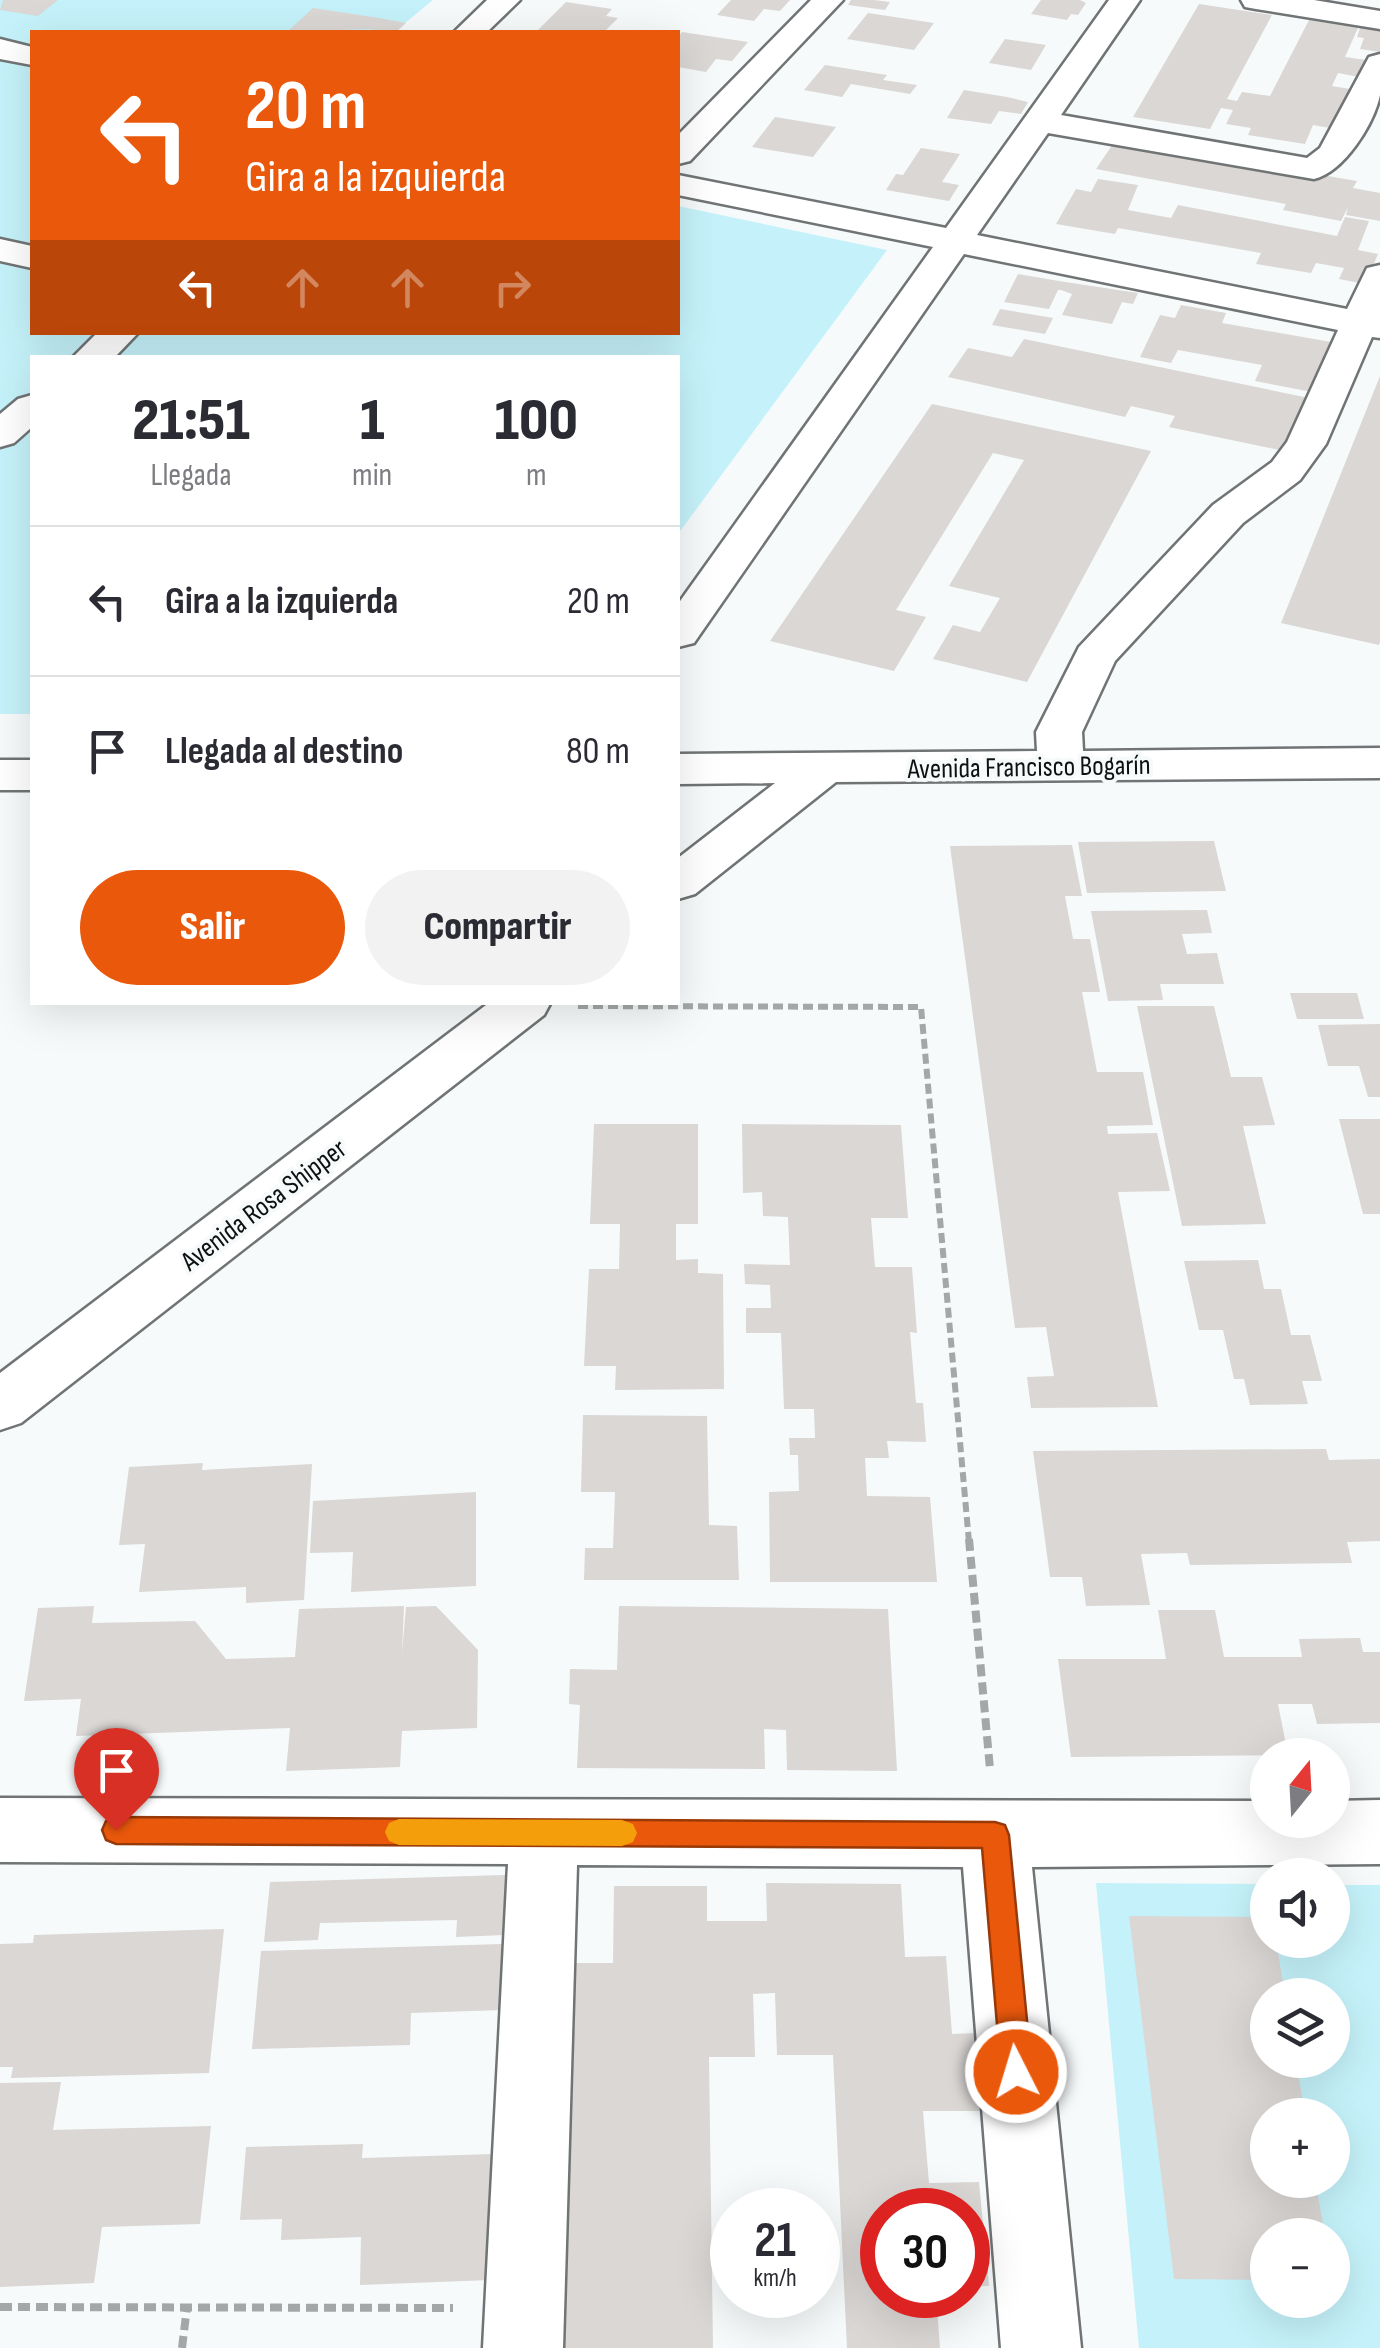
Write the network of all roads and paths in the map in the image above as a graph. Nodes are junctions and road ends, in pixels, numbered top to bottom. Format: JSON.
{"nodes":[{"id":1,"x":505,"y":0,"type":"edge"},
{"id":2,"x":828,"y":0,"type":"edge"},
{"id":3,"x":1124,"y":0,"type":"edge"},
{"id":4,"x":1256,"y":0,"type":"edge"},
{"id":5,"x":1380,"y":20,"type":"edge"},
{"id":6,"x":471,"y":30,"type":"edge"},
{"id":7,"x":0,"y":49,"type":"edge"},
{"id":8,"x":30,"y":56,"type":"edge"},
{"id":9,"x":1380,"y":64,"type":"edge"},
{"id":10,"x":1038,"y":121,"type":"junction"},
{"id":11,"x":680,"y":152,"type":"edge"},
{"id":12,"x":680,"y":186,"type":"edge"},
{"id":13,"x":953,"y":241,"type":"junction"},
{"id":14,"x":0,"y":250,"type":"edge"},
{"id":15,"x":30,"y":257,"type":"edge"},
{"id":16,"x":1380,"y":276,"type":"edge"},
{"id":17,"x":1370,"y":325,"type":"edge"},
{"id":18,"x":118,"y":335,"type":"edge"},
{"id":19,"x":94,"y":355,"type":"edge"},
{"id":20,"x":30,"y":409,"type":"edge"},
{"id":21,"x":0,"y":435,"type":"edge"},
{"id":22,"x":680,"y":631,"type":"edge"},
{"id":23,"x":1380,"y":763,"type":"edge"},
{"id":24,"x":1061,"y":766,"type":"junction"},
{"id":25,"x":824,"y":768,"type":"junction"},
{"id":26,"x":680,"y":770,"type":"edge"},
{"id":27,"x":30,"y":775,"type":"edge"},
{"id":28,"x":0,"y":776,"type":"edge"},
{"id":29,"x":680,"y":882,"type":"edge"},
{"id":30,"x":523,"y":1005,"type":"edge"},
{"id":31,"x":623,"y":1005,"type":"edge"},
{"id":32,"x":0,"y":1406,"type":"edge"},
{"id":33,"x":0,"y":1830,"type":"edge"},
{"id":34,"x":544,"y":1832,"type":"junction"},
{"id":35,"x":1380,"y":1832,"type":"edge"},
{"id":36,"x":995,"y":1835,"type":"junction"},
{"id":37,"x":0,"y":2307,"type":"edge"},
{"id":38,"x":187,"y":2307,"type":"junction"},
{"id":39,"x":524,"y":2328,"type":"edge"},
{"id":40,"x":182,"y":2348,"type":"edge"},
{"id":41,"x":1041,"y":2348,"type":"edge"}],
"edges":[{"from":1,"to":6,"type":"street"},
{"from":2,"to":11,"type":"street"},
{"from":3,"to":10,"type":"street"},
{"from":4,"to":5,"type":"street"},
{"from":7,"to":8,"type":"street"},
{"from":9,"to":10,"type":"street"},
{"from":10,"to":13,"type":"street"},
{"from":12,"to":13,"type":"street"},
{"from":13,"to":17,"type":"street"},
{"from":13,"to":22,"type":"street"},
{"from":14,"to":15,"type":"street"},
{"from":16,"to":17,"type":"street"},
{"from":17,"to":24,"type":"street"},
{"from":18,"to":19,"type":"street"},
{"from":20,"to":21,"type":"street"},
{"from":23,"to":24,"type":"street","name":"Avenida Francisco Bogarín"},
{"from":24,"to":25,"type":"street","name":"Avenida Francisco Bogarín"},
{"from":25,"to":26,"type":"street","name":"Avenida Francisco Bogarín"},
{"from":25,"to":29,"type":"street"},
{"from":27,"to":28,"type":"street"},
{"from":30,"to":32,"type":"street","name":"Avenida Rosa Shipper"},
{"from":31,"to":36,"type":"path"},
{"from":33,"to":34,"type":"street"},
{"from":34,"to":36,"type":"street"},
{"from":34,"to":39,"type":"street"},
{"from":35,"to":36,"type":"street"},
{"from":36,"to":41,"type":"street"},
{"from":37,"to":38,"type":"path"},
{"from":38,"to":39,"type":"path"},
{"from":38,"to":40,"type":"path"}]}
